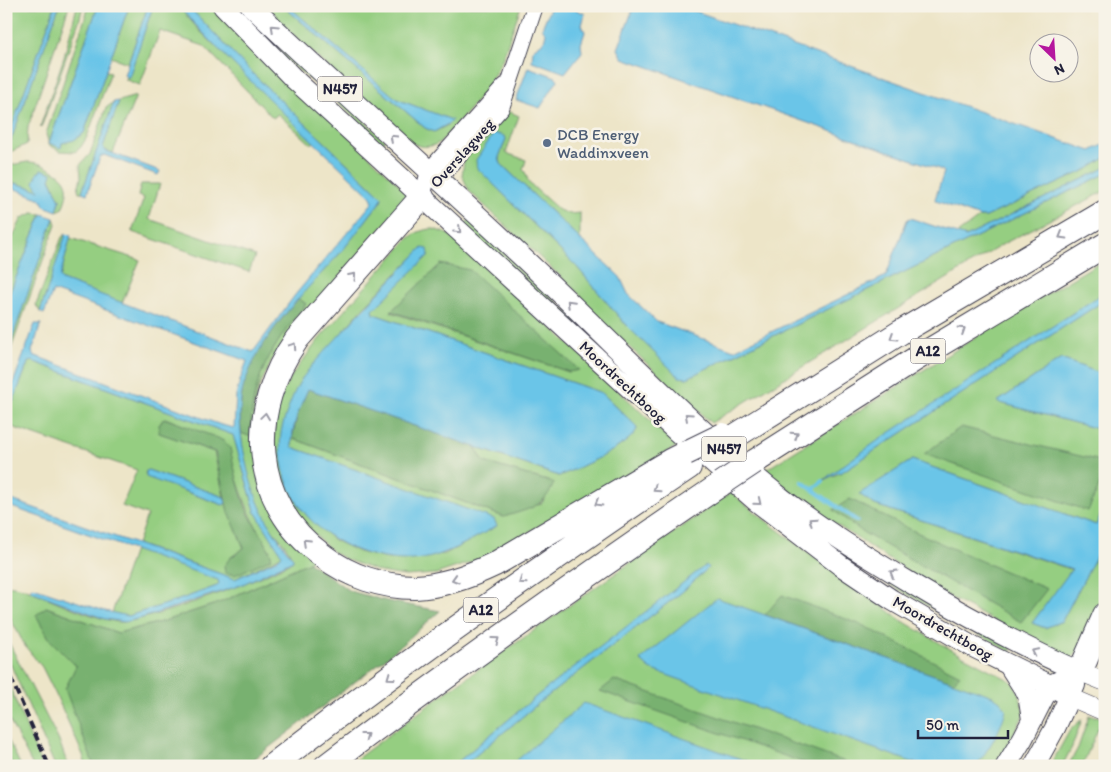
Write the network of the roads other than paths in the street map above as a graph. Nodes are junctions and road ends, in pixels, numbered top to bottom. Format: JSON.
{"nodes":[{"id":1,"x":223,"y":6,"type":"edge"},
{"id":2,"x":251,"y":6,"type":"edge"},
{"id":3,"x":535,"y":6,"type":"edge"},
{"id":4,"x":434,"y":175,"type":"junction"},
{"id":5,"x":422,"y":197,"type":"junction"},
{"id":6,"x":1105,"y":212,"type":"edge"},
{"id":7,"x":1105,"y":245,"type":"edge"},
{"id":8,"x":691,"y":458,"type":"junction"},
{"id":9,"x":1105,"y":615,"type":"edge"},
{"id":10,"x":1009,"y":666,"type":"junction"},
{"id":11,"x":1080,"y":672,"type":"junction"},
{"id":12,"x":1105,"y":682,"type":"edge"},
{"id":13,"x":1050,"y":685,"type":"junction"},
{"id":14,"x":1070,"y":697,"type":"junction"},
{"id":15,"x":1105,"y":712,"type":"edge"},
{"id":16,"x":1032,"y":719,"type":"junction"},
{"id":17,"x":272,"y":766,"type":"edge"},
{"id":18,"x":326,"y":766,"type":"edge"},
{"id":19,"x":1006,"y":766,"type":"edge"},
{"id":20,"x":1034,"y":766,"type":"edge"}],
"edges":[{"from":1,"to":5,"type":"main road","name":"Moordrechtboog","number":"N457"},
{"from":4,"to":2,"type":"main road","name":"Moordrechtboog","number":"N457","one_way":true},
{"from":3,"to":4,"type":"street","name":"Overslagweg"},
{"from":4,"to":5,"type":"main road","name":"Overslagweg"},
{"from":11,"to":4,"type":"main road","name":"Moordrechtboog","number":"N457","one_way":true},
{"from":8,"to":5,"type":"highway","number":"A12","one_way":true},
{"from":5,"to":10,"type":"main road","name":"Moordrechtboog","number":"N457","one_way":true},
{"from":6,"to":8,"type":"highway","number":"A12","one_way":true},
{"from":18,"to":7,"type":"highway","number":"A12","one_way":true,"bridge":true},
{"from":8,"to":17,"type":"highway","number":"A12","one_way":true},
{"from":9,"to":11,"type":"highway"},
{"from":10,"to":13,"type":"main road","name":"Moordrechtboog","number":"N457"},
{"from":10,"to":16,"type":"main road"},
{"from":11,"to":12,"type":"main road","number":"N457"},
{"from":11,"to":13,"type":"main road"},
{"from":11,"to":14,"type":"main road"},
{"from":13,"to":14,"type":"main road","name":"Moordrechtboog","number":"N457"},
{"from":13,"to":16,"type":"main road"},
{"from":14,"to":15,"type":"main road","number":"N457"},
{"from":14,"to":20,"type":"main road"},
{"from":16,"to":19,"type":"main road"}]}
